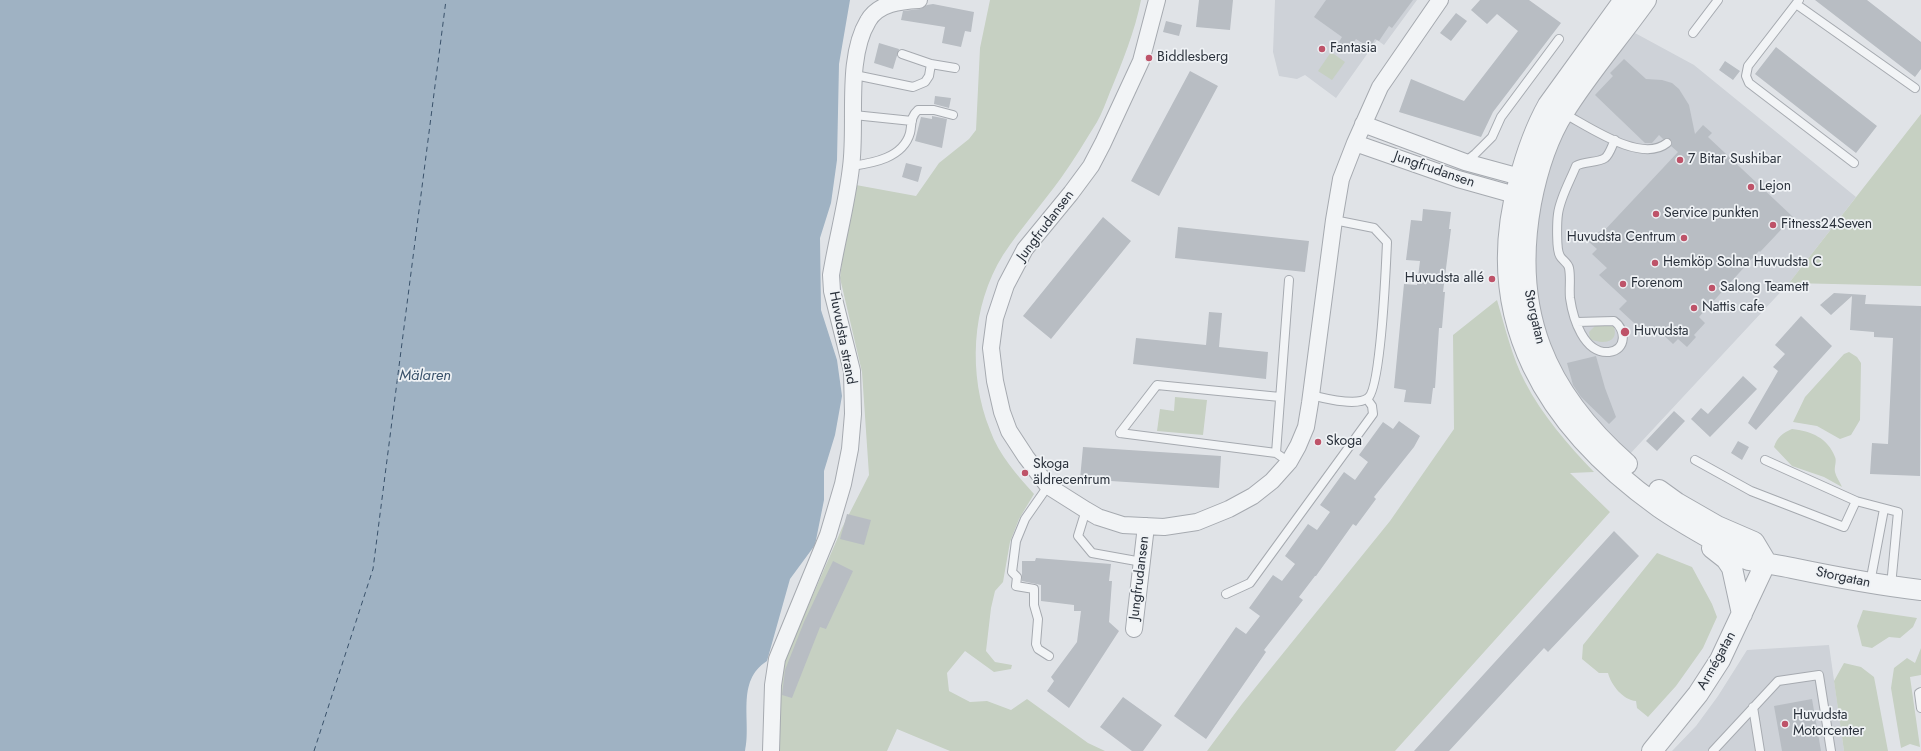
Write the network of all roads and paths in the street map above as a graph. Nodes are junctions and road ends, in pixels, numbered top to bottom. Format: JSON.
{"nodes":[{"id":1,"x":919,"y":0,"type":"edge"},
{"id":2,"x":1157,"y":0,"type":"edge"},
{"id":3,"x":1440,"y":0,"type":"edge"},
{"id":4,"x":1624,"y":0,"type":"edge"},
{"id":5,"x":1718,"y":0,"type":"edge"},
{"id":6,"x":1642,"y":1,"type":"edge"},
{"id":7,"x":1797,"y":2,"type":"edge"},
{"id":8,"x":1693,"y":33,"type":"dead end"},
{"id":9,"x":1559,"y":39,"type":"dead end"},
{"id":10,"x":902,"y":54,"type":"dead end"},
{"id":11,"x":931,"y":64,"type":"junction"},
{"id":12,"x":955,"y":68,"type":"dead end"},
{"id":13,"x":855,"y":75,"type":"junction"},
{"id":14,"x":1915,"y":88,"type":"dead end"},
{"id":15,"x":1556,"y":109,"type":"junction"},
{"id":16,"x":854,"y":115,"type":"junction"},
{"id":17,"x":953,"y":115,"type":"dead end"},
{"id":18,"x":912,"y":121,"type":"junction"},
{"id":19,"x":1363,"y":124,"type":"junction"},
{"id":20,"x":1615,"y":140,"type":"junction"},
{"id":21,"x":1355,"y":143,"type":"junction"},
{"id":22,"x":1667,"y":143,"type":"dead end"},
{"id":23,"x":1465,"y":162,"type":"junction"},
{"id":24,"x":1854,"y":163,"type":"dead end"},
{"id":25,"x":852,"y":166,"type":"junction"},
{"id":26,"x":1526,"y":188,"type":"junction"},
{"id":27,"x":1334,"y":220,"type":"junction"},
{"id":28,"x":1289,"y":280,"type":"dead end"},
{"id":29,"x":1577,"y":322,"type":"junction"},
{"id":30,"x":1311,"y":395,"type":"junction"},
{"id":31,"x":1280,"y":397,"type":"junction"},
{"id":32,"x":1367,"y":399,"type":"junction"},
{"id":33,"x":1282,"y":458,"type":"junction"},
{"id":34,"x":1695,"y":460,"type":"dead end"},
{"id":35,"x":1765,"y":460,"type":"dead end"},
{"id":36,"x":1048,"y":486,"type":"junction"},
{"id":37,"x":1856,"y":501,"type":"junction"},
{"id":38,"x":1884,"y":509,"type":"junction"},
{"id":39,"x":1086,"y":510,"type":"junction"},
{"id":40,"x":1676,"y":519,"type":"junction"},
{"id":41,"x":1146,"y":526,"type":"junction"},
{"id":42,"x":1142,"y":562,"type":"junction"},
{"id":43,"x":1766,"y":562,"type":"junction"},
{"id":44,"x":1870,"y":584,"type":"junction"},
{"id":45,"x":1891,"y":587,"type":"junction"},
{"id":46,"x":1921,"y":590,"type":"edge"},
{"id":47,"x":1226,"y":594,"type":"dead end"},
{"id":48,"x":1742,"y":614,"type":"junction"},
{"id":49,"x":1134,"y":629,"type":"dead end"},
{"id":50,"x":1049,"y":656,"type":"dead end"},
{"id":51,"x":1921,"y":692,"type":"edge"},
{"id":52,"x":1753,"y":707,"type":"junction"},
{"id":53,"x":1921,"y":708,"type":"edge"},
{"id":54,"x":771,"y":751,"type":"edge"},
{"id":55,"x":1652,"y":751,"type":"edge"},
{"id":56,"x":1713,"y":751,"type":"edge"},
{"id":57,"x":1760,"y":751,"type":"edge"},
{"id":58,"x":1831,"y":751,"type":"edge"}],
"edges":[{"from":1,"to":13,"type":"street","name":"Huvudsta strand"},
{"from":2,"to":36,"type":"street","name":"Jungfrudansen"},
{"from":3,"to":19,"type":"street","name":"Jungfrudansen"},
{"from":4,"to":15,"type":"street","name":"Storgatan"},
{"from":5,"to":8,"type":"lane"},
{"from":6,"to":15,"type":"street","name":"Storgatan"},
{"from":7,"to":14,"type":"lane"},
{"from":7,"to":24,"type":"lane"},
{"from":9,"to":23,"type":"lane"},
{"from":10,"to":11,"type":"lane"},
{"from":11,"to":12,"type":"lane"},
{"from":11,"to":13,"type":"lane"},
{"from":13,"to":16,"type":"street","name":"Huvudsta strand"},
{"from":15,"to":20,"type":"lane"},
{"from":15,"to":26,"type":"street","name":"Storgatan"},
{"from":16,"to":18,"type":"lane"},
{"from":16,"to":25,"type":"street","name":"Huvudsta strand"},
{"from":17,"to":18,"type":"lane"},
{"from":18,"to":25,"type":"lane"},
{"from":19,"to":21,"type":"street","name":"Jungfrudansen"},
{"from":19,"to":23,"type":"street","name":"Jungfrudansen"},
{"from":20,"to":22,"type":"lane"},
{"from":20,"to":29,"type":"lane"},
{"from":21,"to":26,"type":"street","name":"Jungfrudansen"},
{"from":21,"to":27,"type":"street","name":"Jungfrudansen"},
{"from":23,"to":26,"type":"street","name":"Jungfrudansen"},
{"from":25,"to":54,"type":"street","name":"Huvudsta strand"},
{"from":26,"to":40,"type":"street","name":"Storgatan"},
{"from":26,"to":43,"type":"street","name":"Storgatan"},
{"from":27,"to":30,"type":"street","name":"Jungfrudansen"},
{"from":27,"to":32,"type":"lane"},
{"from":28,"to":31,"type":"lane"},
{"from":29,"to":29,"type":"lane"},
{"from":30,"to":32,"type":"lane"},
{"from":30,"to":33,"type":"street","name":"Jungfrudansen"},
{"from":31,"to":33,"type":"lane"},
{"from":31,"to":33,"type":"lane"},
{"from":32,"to":47,"type":"lane"},
{"from":33,"to":41,"type":"street","name":"Jungfrudansen"},
{"from":34,"to":37,"type":"lane"},
{"from":35,"to":37,"type":"lane"},
{"from":36,"to":39,"type":"street","name":"Jungfrudansen"},
{"from":36,"to":50,"type":"lane"},
{"from":37,"to":38,"type":"lane"},
{"from":38,"to":44,"type":"lane"},
{"from":38,"to":45,"type":"lane"},
{"from":39,"to":41,"type":"street","name":"Jungfrudansen"},
{"from":39,"to":42,"type":"lane"},
{"from":40,"to":43,"type":"street","name":"Storgatan"},
{"from":40,"to":48,"type":"street","name":"Storgatan"},
{"from":41,"to":42,"type":"street","name":"Jungfrudansen"},
{"from":42,"to":49,"type":"street","name":"Jungfrudansen"},
{"from":43,"to":44,"type":"street","name":"Storgatan"},
{"from":43,"to":48,"type":"street","name":"Armégatan"},
{"from":44,"to":45,"type":"street","name":"Storgatan"},
{"from":45,"to":46,"type":"street","name":"Storgatan"},
{"from":48,"to":55,"type":"street","name":"Armégatan"},
{"from":51,"to":53,"type":"lane"},
{"from":52,"to":56,"type":"lane"},
{"from":52,"to":57,"type":"lane"},
{"from":52,"to":58,"type":"lane"}]}
